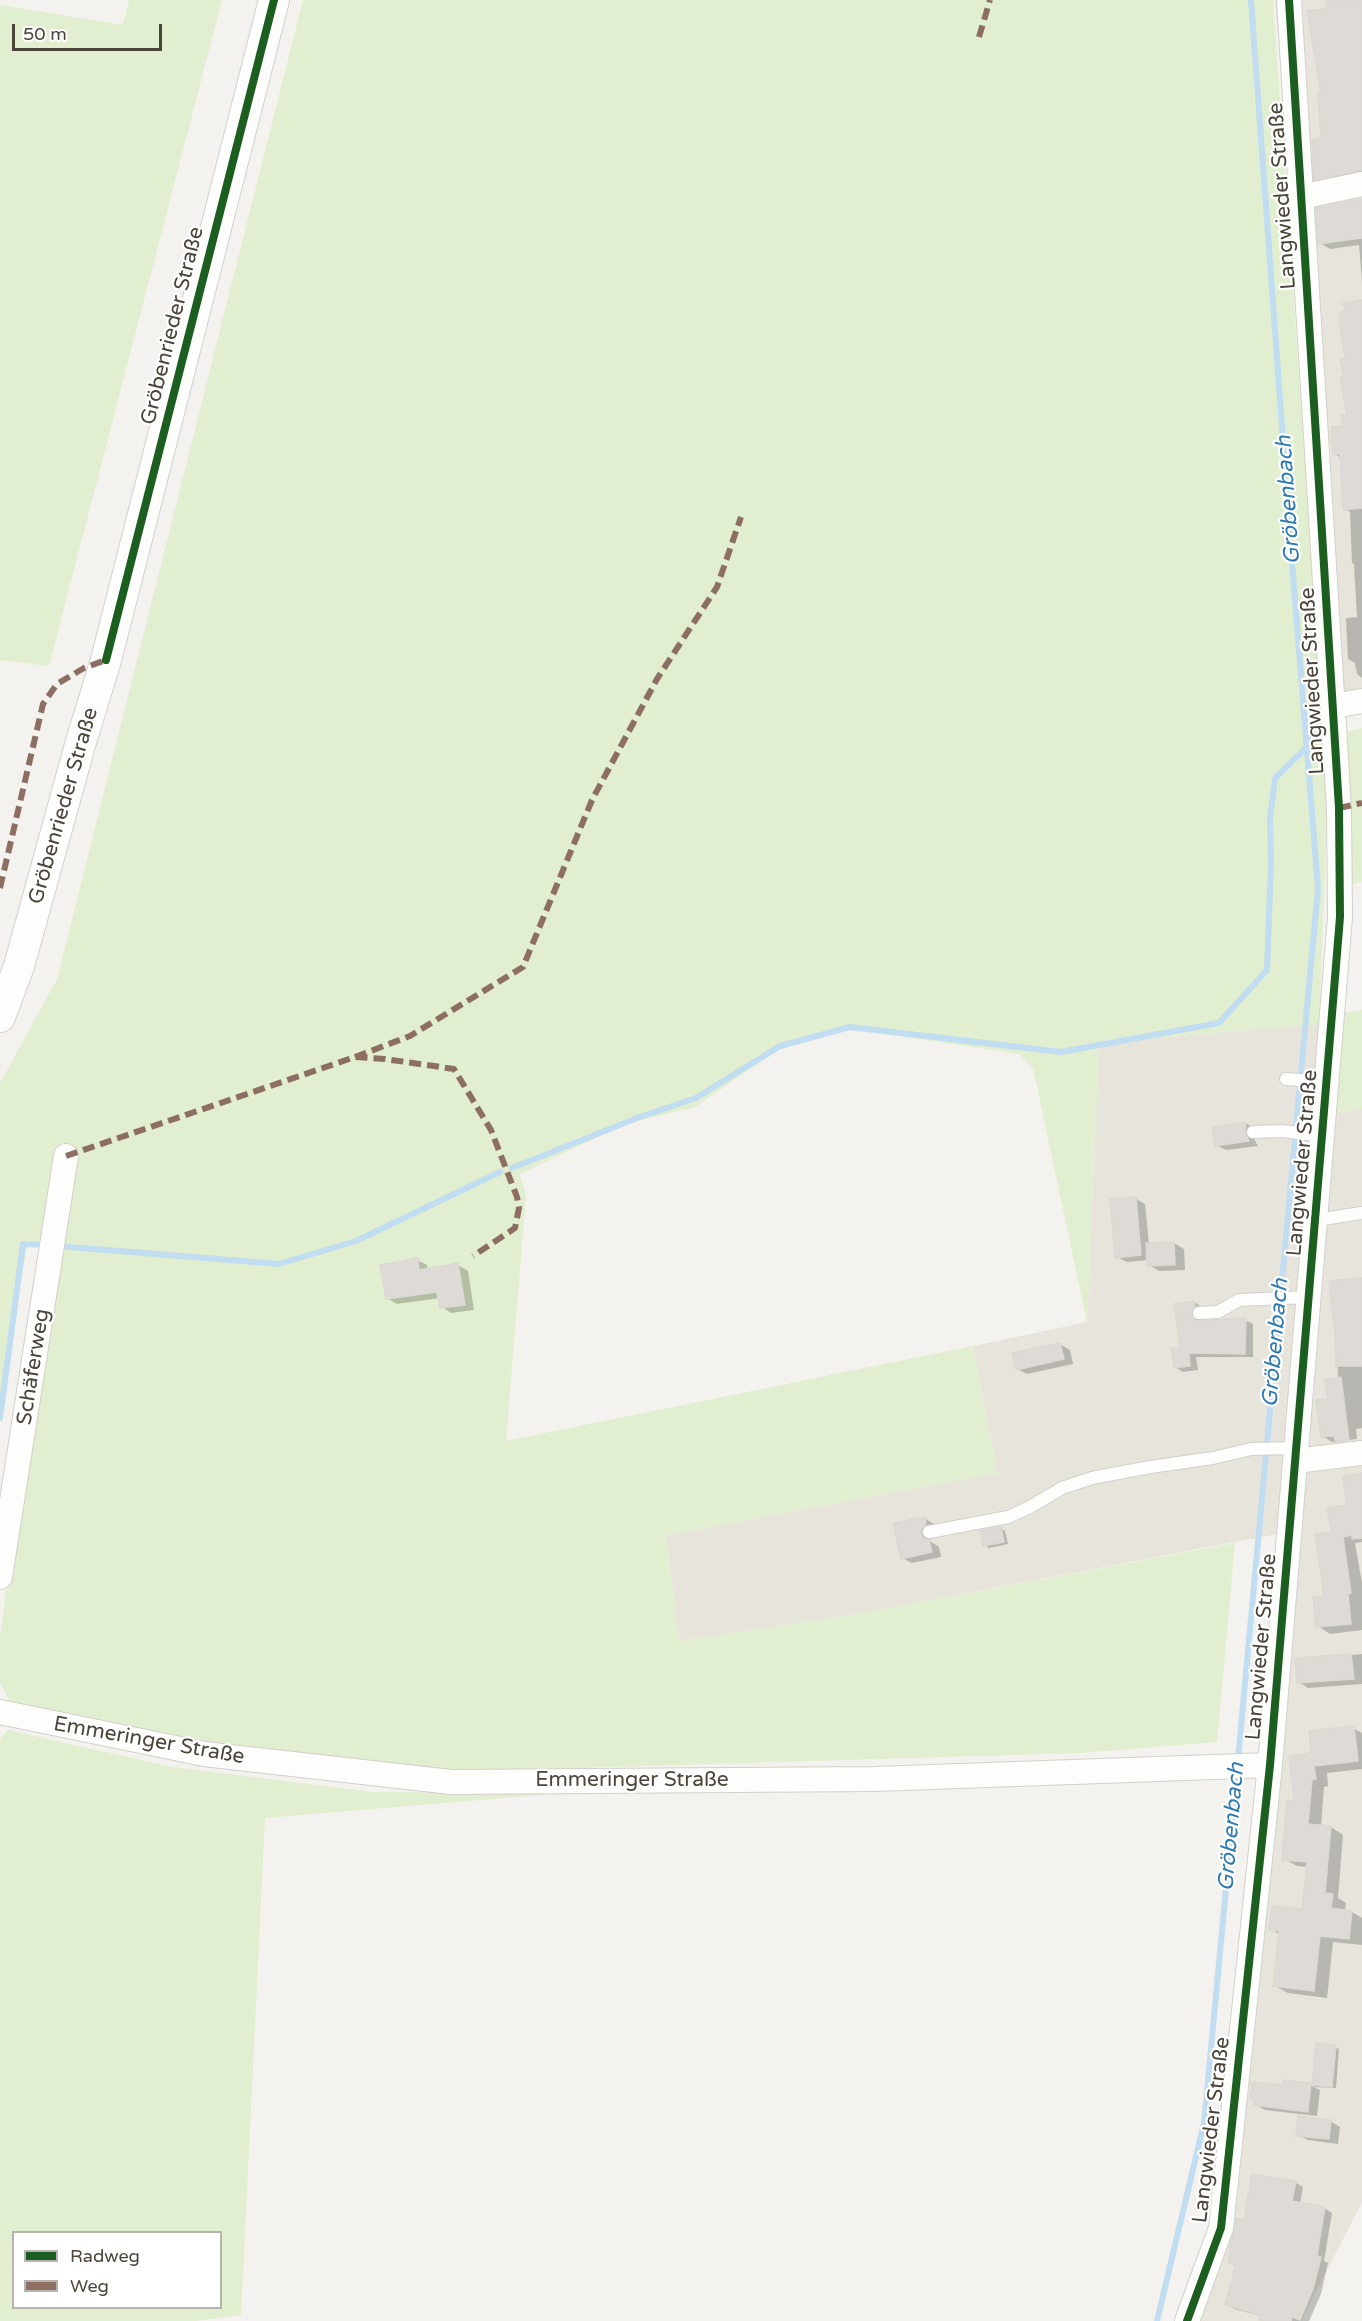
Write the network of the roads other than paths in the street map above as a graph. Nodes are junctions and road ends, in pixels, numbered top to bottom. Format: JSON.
{"nodes":[{"id":1,"x":274,"y":0,"type":"edge"},
{"id":2,"x":1289,"y":0,"type":"edge"},
{"id":3,"x":1362,"y":184,"type":"edge"},
{"id":4,"x":1301,"y":197,"type":"junction"},
{"id":5,"x":1362,"y":701,"type":"edge"},
{"id":6,"x":1333,"y":706,"type":"junction"},
{"id":7,"x":0,"y":1017,"type":"edge"},
{"id":8,"x":1286,"y":1079,"type":"dead end"},
{"id":9,"x":1322,"y":1081,"type":"junction"},
{"id":10,"x":1253,"y":1132,"type":"dead end"},
{"id":11,"x":1314,"y":1135,"type":"junction"},
{"id":12,"x":66,"y":1156,"type":"dead end"},
{"id":13,"x":1362,"y":1213,"type":"edge"},
{"id":14,"x":1316,"y":1220,"type":"junction"},
{"id":15,"x":1300,"y":1297,"type":"junction"},
{"id":16,"x":1199,"y":1313,"type":"dead end"},
{"id":17,"x":1291,"y":1452,"type":"junction"},
{"id":18,"x":1362,"y":1453,"type":"edge"},
{"id":19,"x":930,"y":1532,"type":"dead end"},
{"id":20,"x":0,"y":1577,"type":"edge"},
{"id":21,"x":0,"y":1712,"type":"edge"},
{"id":22,"x":1260,"y":1765,"type":"junction"},
{"id":23,"x":1187,"y":2321,"type":"edge"}],
"edges":[{"from":1,"to":7,"type":"street","name":"Gröbenrieder Straße"},
{"from":2,"to":4,"type":"street","name":"Langwieder Straße"},
{"from":3,"to":4,"type":"street"},
{"from":4,"to":6,"type":"street","name":"Langwieder Straße"},
{"from":5,"to":6,"type":"street"},
{"from":6,"to":9,"type":"street","name":"Langwieder Straße"},
{"from":8,"to":9,"type":"lane"},
{"from":9,"to":11,"type":"street","name":"Langwieder Straße"},
{"from":10,"to":11,"type":"lane"},
{"from":11,"to":14,"type":"street","name":"Langwieder Straße"},
{"from":12,"to":20,"type":"street","name":"Schäferweg"},
{"from":13,"to":14,"type":"lane"},
{"from":14,"to":15,"type":"street","name":"Langwieder Straße"},
{"from":15,"to":16,"type":"lane"},
{"from":15,"to":17,"type":"street","name":"Langwieder Straße"},
{"from":17,"to":18,"type":"street"},
{"from":17,"to":19,"type":"lane"},
{"from":17,"to":22,"type":"street","name":"Langwieder Straße"},
{"from":21,"to":22,"type":"street","name":"Emmeringer Straße"},
{"from":22,"to":23,"type":"street","name":"Langwieder Straße"}]}
